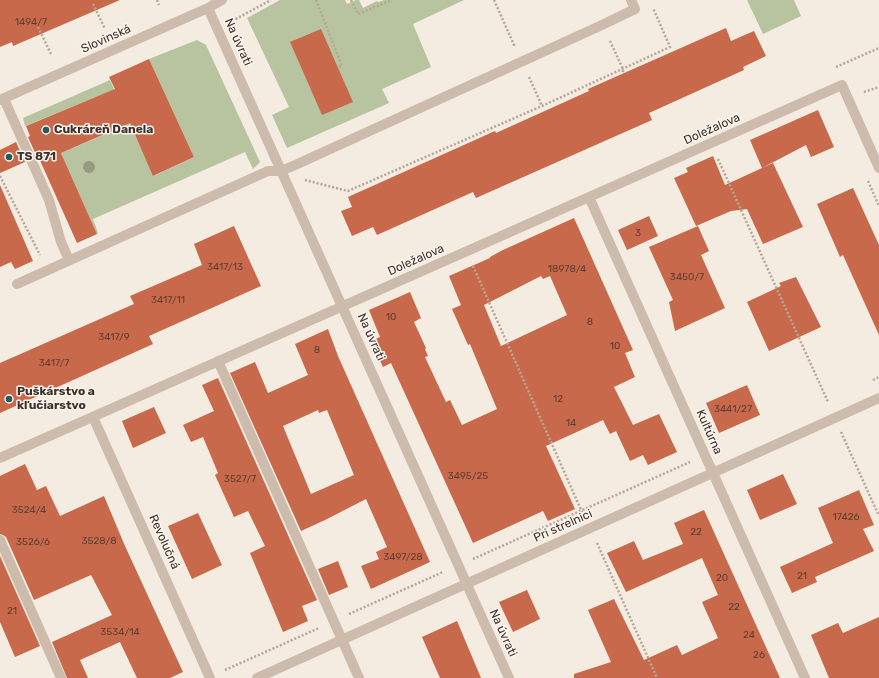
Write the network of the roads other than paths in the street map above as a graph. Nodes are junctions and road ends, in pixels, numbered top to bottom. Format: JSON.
{"nodes":[{"id":1,"x":222,"y":0,"type":"edge"},
{"id":2,"x":631,"y":0,"type":"edge"},
{"id":3,"x":208,"y":8,"type":"junction"},
{"id":4,"x":2,"y":100,"type":"edge"},
{"id":5,"x":879,"y":168,"type":"edge"},
{"id":6,"x":281,"y":170,"type":"junction"},
{"id":7,"x":589,"y":197,"type":"junction"},
{"id":8,"x":69,"y":260,"type":"junction"},
{"id":9,"x":17,"y":284,"type":"dead end"},
{"id":10,"x":343,"y":306,"type":"junction"},
{"id":11,"x":218,"y":361,"type":"junction"},
{"id":12,"x":879,"y":398,"type":"edge"},
{"id":13,"x":93,"y":417,"type":"junction"},
{"id":14,"x":0,"y":458,"type":"edge"},
{"id":15,"x":713,"y":473,"type":"junction"},
{"id":16,"x":0,"y":540,"type":"edge"},
{"id":17,"x":467,"y":583,"type":"junction"},
{"id":18,"x":341,"y":640,"type":"junction"},
{"id":19,"x":210,"y":677,"type":"edge"},
{"id":20,"x":61,"y":678,"type":"edge"},
{"id":21,"x":257,"y":678,"type":"edge"},
{"id":22,"x":359,"y":678,"type":"edge"},
{"id":23,"x":509,"y":678,"type":"edge"},
{"id":24,"x":805,"y":678,"type":"edge"}],
"edges":[{"from":1,"to":3,"type":"street","name":"Slovinská"},
{"from":2,"to":6,"type":"street"},
{"from":3,"to":4,"type":"street","name":"Slovinská"},
{"from":3,"to":6,"type":"street","name":"Na úvrati"},
{"from":4,"to":8,"type":"street"},
{"from":5,"to":7,"type":"street","name":"Doležalova"},
{"from":6,"to":8,"type":"street"},
{"from":6,"to":10,"type":"street","name":"Na úvrati"},
{"from":7,"to":10,"type":"street","name":"Doležalova"},
{"from":7,"to":15,"type":"street","name":"Kultúrna"},
{"from":8,"to":9,"type":"street"},
{"from":10,"to":11,"type":"street","name":"Doležalova"},
{"from":10,"to":17,"type":"street","name":"Na úvrati"},
{"from":11,"to":13,"type":"street","name":"Doležalova"},
{"from":11,"to":18,"type":"street"},
{"from":12,"to":15,"type":"street","name":"Pri strelnici"},
{"from":13,"to":14,"type":"street","name":"Doležalova"},
{"from":13,"to":19,"type":"street","name":"Revolučná"},
{"from":15,"to":17,"type":"street","name":"Pri strelnici"},
{"from":15,"to":24,"type":"street","name":"Kultúrna"},
{"from":16,"to":20,"type":"street"},
{"from":17,"to":18,"type":"street","name":"Pri strelnici"},
{"from":17,"to":23,"type":"street","name":"Na úvrati"},
{"from":18,"to":21,"type":"street","name":"Pri strelnici"},
{"from":18,"to":22,"type":"street"}]}
